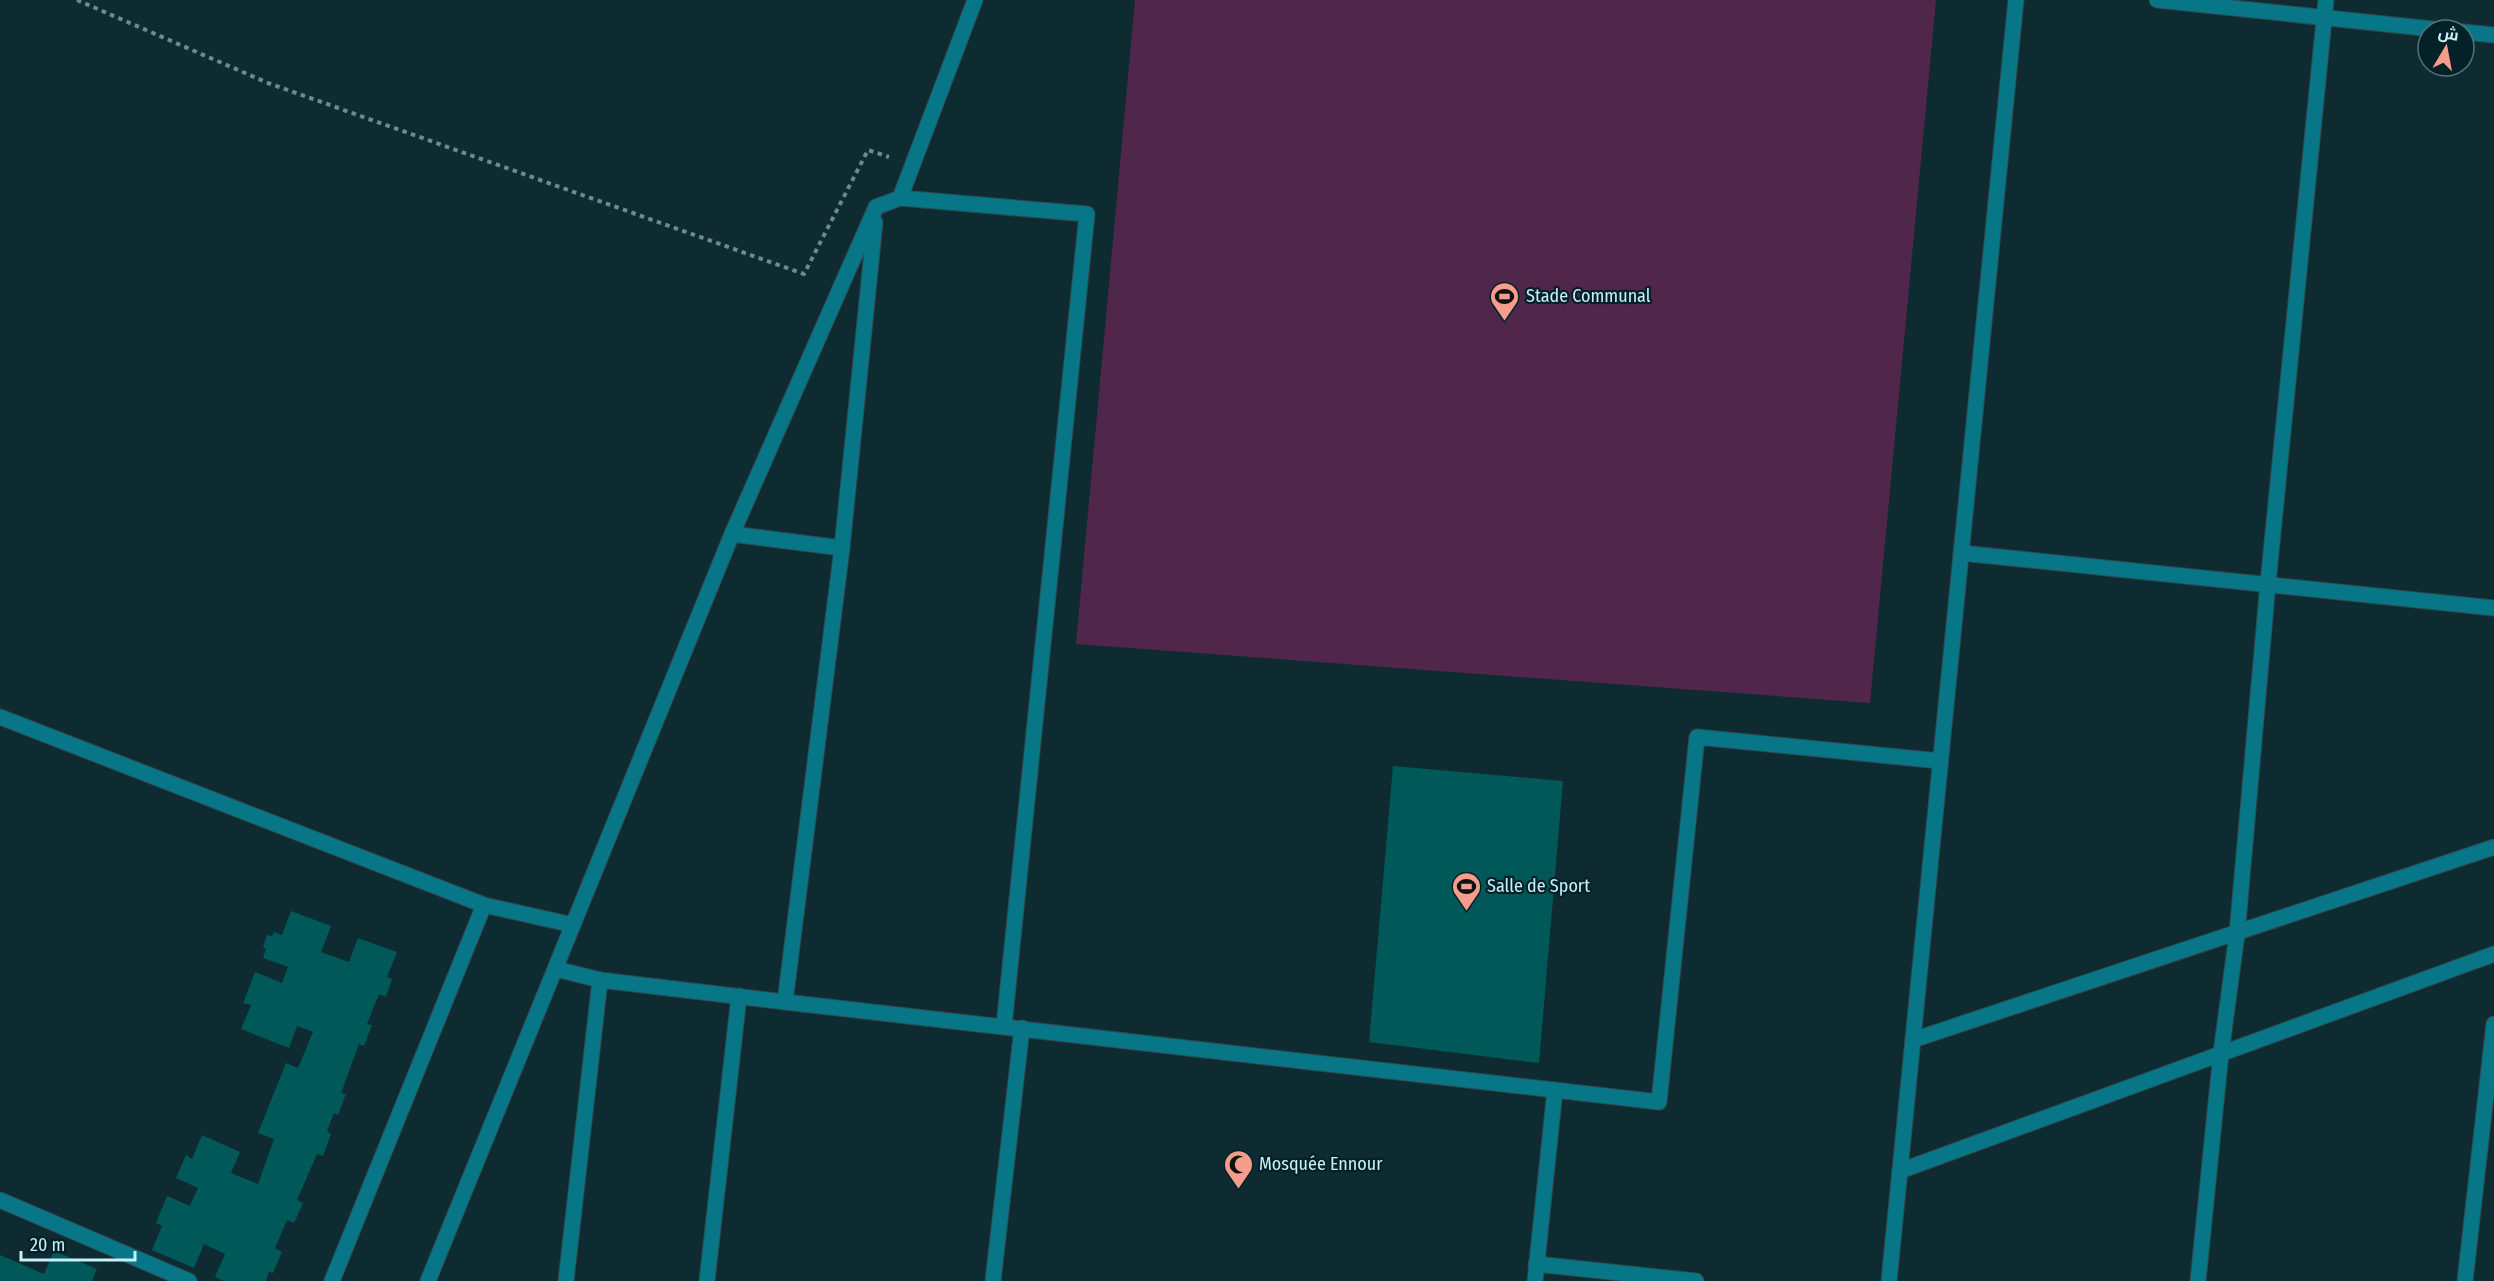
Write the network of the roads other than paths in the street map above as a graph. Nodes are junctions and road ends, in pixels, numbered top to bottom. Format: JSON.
{"nodes":[{"id":1,"x":975,"y":0,"type":"edge"},
{"id":2,"x":2016,"y":0,"type":"edge"},
{"id":3,"x":2157,"y":0,"type":"edge"},
{"id":4,"x":2326,"y":0,"type":"edge"},
{"id":5,"x":2177,"y":1,"type":"edge"},
{"id":6,"x":2325,"y":18,"type":"junction"},
{"id":7,"x":2416,"y":27,"type":"edge"},
{"id":8,"x":2476,"y":33,"type":"edge"},
{"id":9,"x":2494,"y":35,"type":"edge"},
{"id":10,"x":900,"y":198,"type":"junction"},
{"id":11,"x":876,"y":207,"type":"junction"},
{"id":12,"x":732,"y":534,"type":"junction"},
{"id":13,"x":842,"y":548,"type":"junction"},
{"id":14,"x":1961,"y":553,"type":"junction"},
{"id":15,"x":2268,"y":583,"type":"junction"},
{"id":16,"x":2494,"y":608,"type":"edge"},
{"id":17,"x":0,"y":717,"type":"edge"},
{"id":18,"x":1940,"y":761,"type":"junction"},
{"id":19,"x":2494,"y":847,"type":"edge"},
{"id":20,"x":484,"y":905,"type":"junction"},
{"id":21,"x":573,"y":925,"type":"junction"},
{"id":22,"x":2237,"y":934,"type":"junction"},
{"id":23,"x":2494,"y":954,"type":"edge"},
{"id":24,"x":556,"y":969,"type":"junction"},
{"id":25,"x":600,"y":980,"type":"junction"},
{"id":26,"x":739,"y":996,"type":"junction"},
{"id":27,"x":785,"y":1002,"type":"junction"},
{"id":28,"x":2494,"y":1023,"type":"edge"},
{"id":29,"x":1004,"y":1026,"type":"junction"},
{"id":30,"x":1022,"y":1028,"type":"junction"},
{"id":31,"x":1912,"y":1040,"type":"junction"},
{"id":32,"x":2221,"y":1053,"type":"junction"},
{"id":33,"x":1555,"y":1090,"type":"junction"},
{"id":34,"x":1900,"y":1171,"type":"junction"},
{"id":35,"x":0,"y":1200,"type":"edge"},
{"id":36,"x":1536,"y":1264,"type":"junction"},
{"id":37,"x":189,"y":1281,"type":"edge"},
{"id":38,"x":332,"y":1281,"type":"edge"},
{"id":39,"x":428,"y":1281,"type":"edge"},
{"id":40,"x":566,"y":1281,"type":"edge"},
{"id":41,"x":708,"y":1281,"type":"edge"},
{"id":42,"x":993,"y":1281,"type":"edge"},
{"id":43,"x":1535,"y":1281,"type":"edge"},
{"id":44,"x":1696,"y":1281,"type":"edge"},
{"id":45,"x":1889,"y":1281,"type":"edge"},
{"id":46,"x":2198,"y":1281,"type":"edge"},
{"id":47,"x":2465,"y":1281,"type":"edge"}],
"edges":[{"from":1,"to":10,"type":"street"},
{"from":2,"to":14,"type":"street"},
{"from":3,"to":5,"type":"street"},
{"from":4,"to":6,"type":"street"},
{"from":5,"to":6,"type":"street"},
{"from":6,"to":7,"type":"street"},
{"from":6,"to":15,"type":"street"},
{"from":8,"to":9,"type":"street"},
{"from":10,"to":11,"type":"street"},
{"from":10,"to":29,"type":"street"},
{"from":11,"to":12,"type":"street"},
{"from":11,"to":13,"type":"street"},
{"from":12,"to":13,"type":"street"},
{"from":12,"to":21,"type":"street"},
{"from":13,"to":27,"type":"street"},
{"from":14,"to":15,"type":"street"},
{"from":14,"to":18,"type":"street"},
{"from":15,"to":16,"type":"street"},
{"from":15,"to":22,"type":"street"},
{"from":17,"to":20,"type":"street"},
{"from":18,"to":31,"type":"street"},
{"from":18,"to":33,"type":"street"},
{"from":19,"to":22,"type":"street"},
{"from":20,"to":21,"type":"street"},
{"from":20,"to":38,"type":"street"},
{"from":21,"to":24,"type":"street"},
{"from":22,"to":31,"type":"street"},
{"from":22,"to":32,"type":"street"},
{"from":23,"to":32,"type":"street"},
{"from":24,"to":25,"type":"street"},
{"from":24,"to":39,"type":"street"},
{"from":25,"to":26,"type":"street"},
{"from":25,"to":40,"type":"street"},
{"from":26,"to":27,"type":"street"},
{"from":26,"to":41,"type":"street"},
{"from":27,"to":29,"type":"street"},
{"from":28,"to":47,"type":"street"},
{"from":29,"to":30,"type":"street"},
{"from":30,"to":33,"type":"street"},
{"from":30,"to":42,"type":"street"},
{"from":31,"to":34,"type":"street"},
{"from":32,"to":34,"type":"street"},
{"from":32,"to":46,"type":"street"},
{"from":33,"to":36,"type":"street"},
{"from":34,"to":45,"type":"street"},
{"from":35,"to":37,"type":"street"},
{"from":36,"to":43,"type":"street"},
{"from":36,"to":44,"type":"street"}]}
